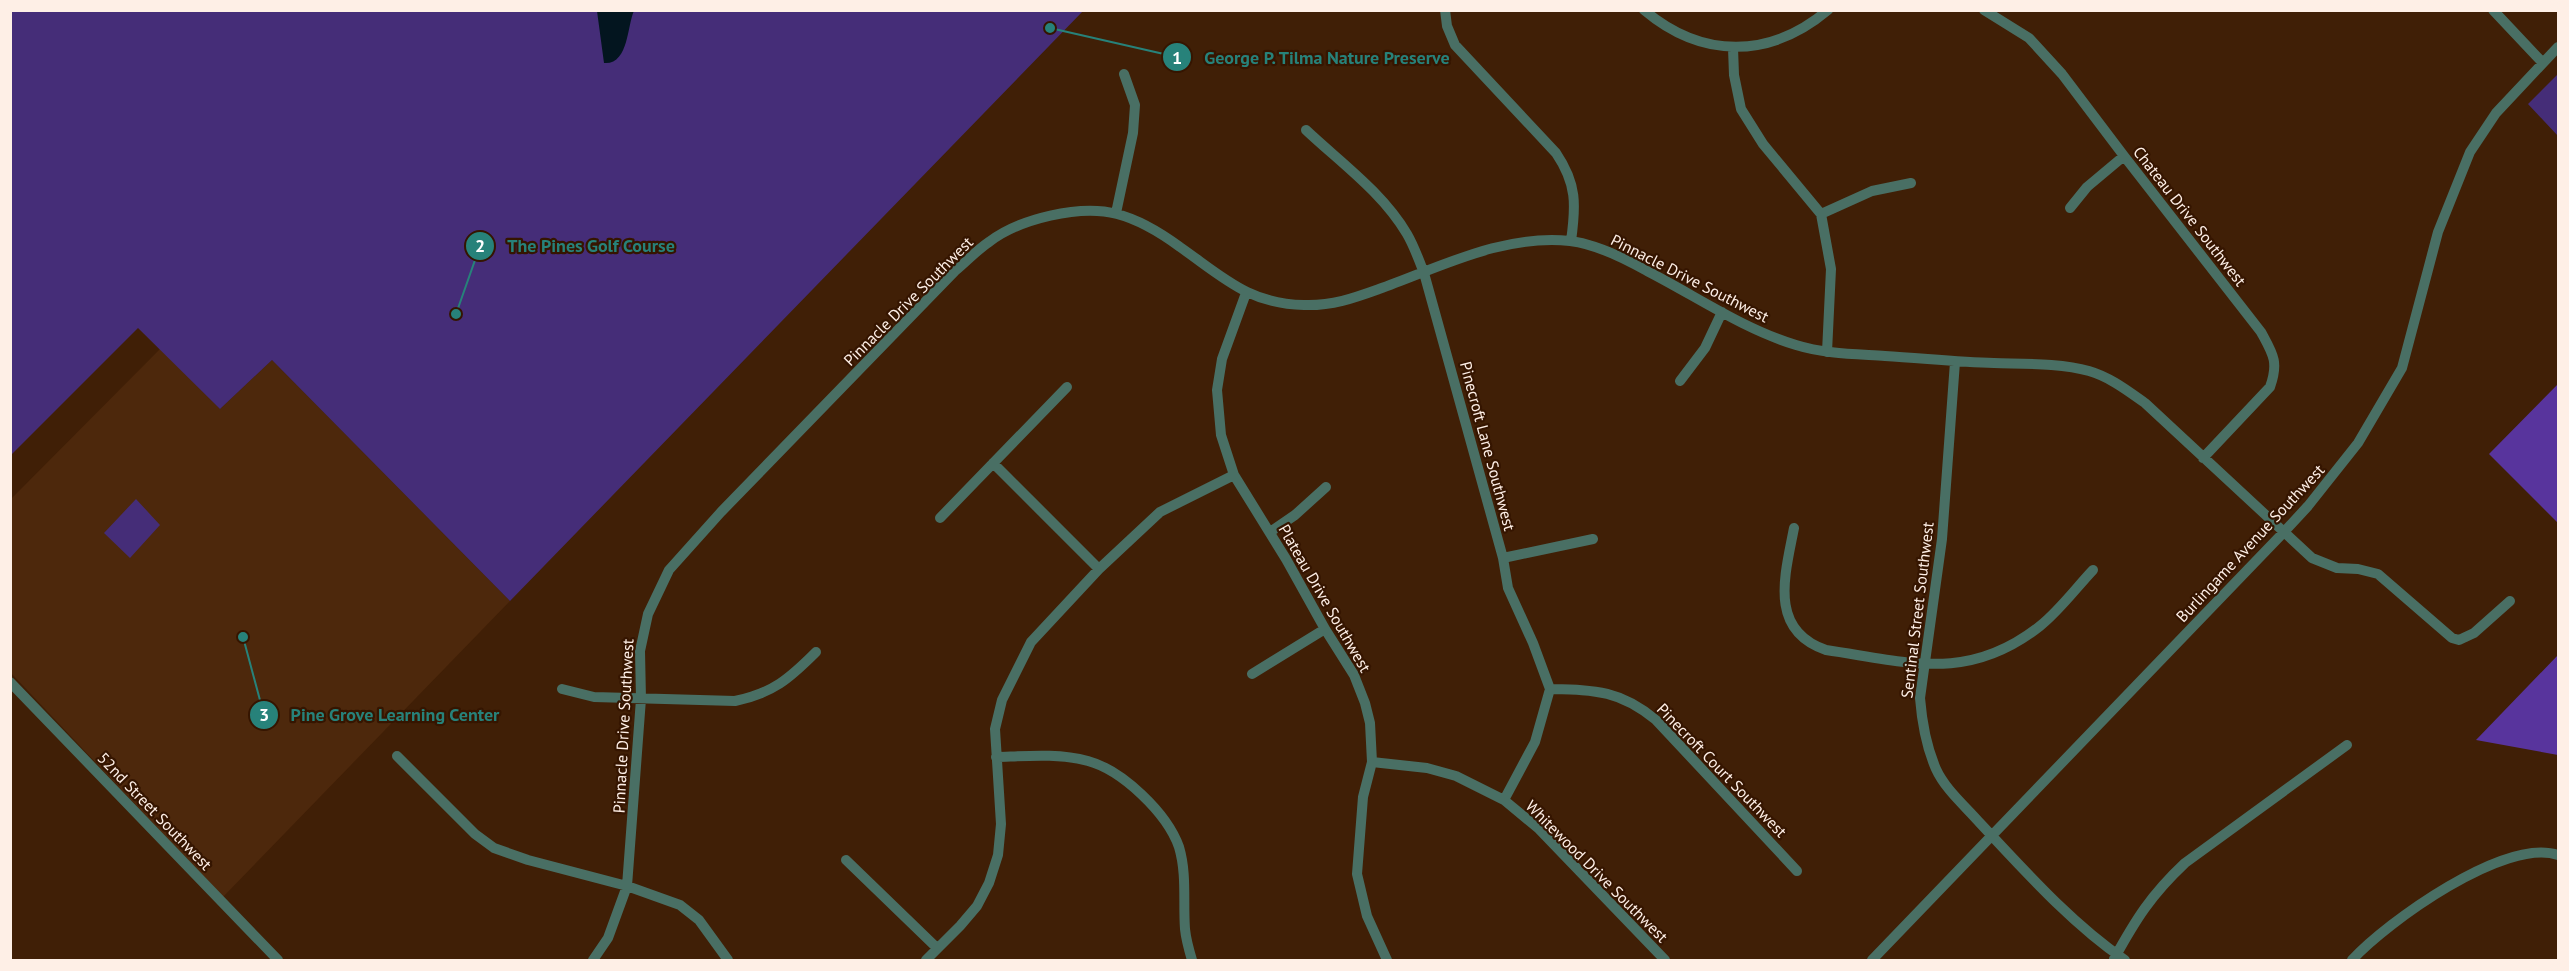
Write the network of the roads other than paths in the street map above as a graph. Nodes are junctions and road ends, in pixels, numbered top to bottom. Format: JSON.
{"nodes":[{"id":1,"x":1445,"y":10,"type":"edge"},
{"id":2,"x":1644,"y":10,"type":"edge"},
{"id":3,"x":1828,"y":10,"type":"edge"},
{"id":4,"x":1984,"y":10,"type":"edge"},
{"id":5,"x":2493,"y":10,"type":"edge"},
{"id":6,"x":2559,"y":46,"type":"edge"},
{"id":7,"x":1734,"y":48,"type":"junction"},
{"id":8,"x":2542,"y":62,"type":"junction"},
{"id":9,"x":1124,"y":75,"type":"dead end"},
{"id":10,"x":1305,"y":130,"type":"dead end"},
{"id":11,"x":2124,"y":156,"type":"junction"},
{"id":12,"x":1911,"y":183,"type":"dead end"},
{"id":13,"x":2070,"y":208,"type":"dead end"},
{"id":14,"x":1116,"y":213,"type":"junction"},
{"id":15,"x":1821,"y":214,"type":"junction"},
{"id":16,"x":1571,"y":241,"type":"junction"},
{"id":17,"x":1424,"y":273,"type":"junction"},
{"id":18,"x":1246,"y":293,"type":"junction"},
{"id":19,"x":1722,"y":312,"type":"junction"},
{"id":20,"x":1827,"y":352,"type":"junction"},
{"id":21,"x":1955,"y":362,"type":"junction"},
{"id":22,"x":1680,"y":381,"type":"dead end"},
{"id":23,"x":1067,"y":387,"type":"dead end"},
{"id":24,"x":2204,"y":458,"type":"junction"},
{"id":25,"x":993,"y":463,"type":"junction"},
{"id":26,"x":1234,"y":476,"type":"junction"},
{"id":27,"x":1326,"y":487,"type":"dead end"},
{"id":28,"x":940,"y":518,"type":"dead end"},
{"id":29,"x":1794,"y":528,"type":"dead end"},
{"id":30,"x":1270,"y":532,"type":"junction"},
{"id":31,"x":2283,"y":533,"type":"junction"},
{"id":32,"x":1593,"y":538,"type":"dead end"},
{"id":33,"x":1503,"y":558,"type":"junction"},
{"id":34,"x":1099,"y":569,"type":"junction"},
{"id":35,"x":2093,"y":570,"type":"dead end"},
{"id":36,"x":2510,"y":601,"type":"dead end"},
{"id":37,"x":1325,"y":629,"type":"junction"},
{"id":38,"x":816,"y":652,"type":"dead end"},
{"id":39,"x":1926,"y":664,"type":"junction"},
{"id":40,"x":1252,"y":674,"type":"dead end"},
{"id":41,"x":10,"y":682,"type":"edge"},
{"id":42,"x":562,"y":689,"type":"dead end"},
{"id":43,"x":1550,"y":689,"type":"junction"},
{"id":44,"x":641,"y":699,"type":"junction"},
{"id":45,"x":2347,"y":745,"type":"dead end"},
{"id":46,"x":398,"y":756,"type":"dead end"},
{"id":47,"x":996,"y":757,"type":"junction"},
{"id":48,"x":1372,"y":762,"type":"junction"},
{"id":49,"x":1504,"y":800,"type":"junction"},
{"id":50,"x":1991,"y":835,"type":"junction"},
{"id":51,"x":2559,"y":855,"type":"edge"},
{"id":52,"x":846,"y":860,"type":"dead end"},
{"id":53,"x":1797,"y":871,"type":"dead end"},
{"id":54,"x":627,"y":886,"type":"junction"},
{"id":55,"x":938,"y":948,"type":"junction"},
{"id":56,"x":2118,"y":958,"type":"edge"},
{"id":57,"x":278,"y":960,"type":"edge"},
{"id":58,"x":593,"y":960,"type":"edge"},
{"id":59,"x":728,"y":960,"type":"edge"},
{"id":60,"x":926,"y":960,"type":"edge"},
{"id":61,"x":1192,"y":960,"type":"edge"},
{"id":62,"x":1387,"y":960,"type":"edge"},
{"id":63,"x":1665,"y":960,"type":"edge"},
{"id":64,"x":1872,"y":960,"type":"edge"},
{"id":65,"x":2352,"y":960,"type":"edge"}],
"edges":[{"from":1,"to":16,"type":"street"},
{"from":2,"to":7,"type":"street"},
{"from":3,"to":7,"type":"street"},
{"from":4,"to":11,"type":"street","name":"Chateau Drive Southwest"},
{"from":5,"to":8,"type":"street"},
{"from":6,"to":8,"type":"street","name":"Burlingame Avenue Southwest"},
{"from":7,"to":15,"type":"street"},
{"from":8,"to":31,"type":"street","name":"Burlingame Avenue Southwest"},
{"from":9,"to":14,"type":"street"},
{"from":10,"to":17,"type":"street","name":"Pinecroft Lane Southwest"},
{"from":11,"to":13,"type":"street"},
{"from":11,"to":24,"type":"street","name":"Chateau Drive Southwest"},
{"from":12,"to":15,"type":"street"},
{"from":14,"to":18,"type":"street","name":"Pinnacle Drive Southwest"},
{"from":14,"to":44,"type":"street","name":"Pinnacle Drive Southwest"},
{"from":15,"to":20,"type":"street"},
{"from":16,"to":17,"type":"street","name":"Pinnacle Drive Southwest"},
{"from":16,"to":19,"type":"street","name":"Pinnacle Drive Southwest"},
{"from":17,"to":18,"type":"street","name":"Pinnacle Drive Southwest"},
{"from":17,"to":33,"type":"street","name":"Pinecroft Lane Southwest"},
{"from":18,"to":26,"type":"street","name":"Plateau Drive Southwest"},
{"from":19,"to":20,"type":"street","name":"Pinnacle Drive Southwest"},
{"from":19,"to":22,"type":"street"},
{"from":20,"to":21,"type":"street","name":"Pinnacle Drive Southwest"},
{"from":21,"to":24,"type":"street","name":"Pinnacle Drive Southwest"},
{"from":21,"to":39,"type":"street","name":"Sentinal Street Southwest"},
{"from":23,"to":25,"type":"street"},
{"from":24,"to":31,"type":"street","name":"Pinnacle Drive Southwest"},
{"from":25,"to":28,"type":"street"},
{"from":25,"to":34,"type":"street"},
{"from":26,"to":30,"type":"street","name":"Plateau Drive Southwest"},
{"from":26,"to":34,"type":"street"},
{"from":27,"to":30,"type":"street"},
{"from":29,"to":39,"type":"street"},
{"from":30,"to":37,"type":"street","name":"Plateau Drive Southwest"},
{"from":31,"to":36,"type":"street","name":"Pinnacle Drive Southwest"},
{"from":31,"to":50,"type":"street","name":"Burlingame Avenue Southwest"},
{"from":32,"to":33,"type":"street"},
{"from":33,"to":43,"type":"street","name":"Pinecroft Lane Southwest"},
{"from":34,"to":47,"type":"street"},
{"from":35,"to":39,"type":"street"},
{"from":37,"to":40,"type":"street"},
{"from":37,"to":48,"type":"street","name":"Plateau Drive Southwest"},
{"from":38,"to":44,"type":"street"},
{"from":39,"to":50,"type":"street","name":"Sentinal Street Southwest"},
{"from":41,"to":57,"type":"street","name":"52nd Street Southwest"},
{"from":42,"to":44,"type":"street"},
{"from":43,"to":49,"type":"street"},
{"from":43,"to":53,"type":"street","name":"Pinecroft Court Southwest"},
{"from":44,"to":54,"type":"street","name":"Pinnacle Drive Southwest"},
{"from":45,"to":56,"type":"street"},
{"from":46,"to":54,"type":"street"},
{"from":47,"to":55,"type":"street"},
{"from":47,"to":61,"type":"street"},
{"from":48,"to":49,"type":"street","name":"Whitewood Drive Southwest"},
{"from":48,"to":62,"type":"street","name":"Plateau Drive Southwest"},
{"from":49,"to":63,"type":"street","name":"Whitewood Drive Southwest"},
{"from":50,"to":56,"type":"street","name":"Sentinal Street Southwest"},
{"from":50,"to":64,"type":"street","name":"Burlingame Avenue Southwest"},
{"from":51,"to":65,"type":"street"},
{"from":52,"to":55,"type":"street"},
{"from":54,"to":58,"type":"street","name":"Pinnacle Drive Southwest"},
{"from":54,"to":59,"type":"street"},
{"from":55,"to":60,"type":"street"}]}
